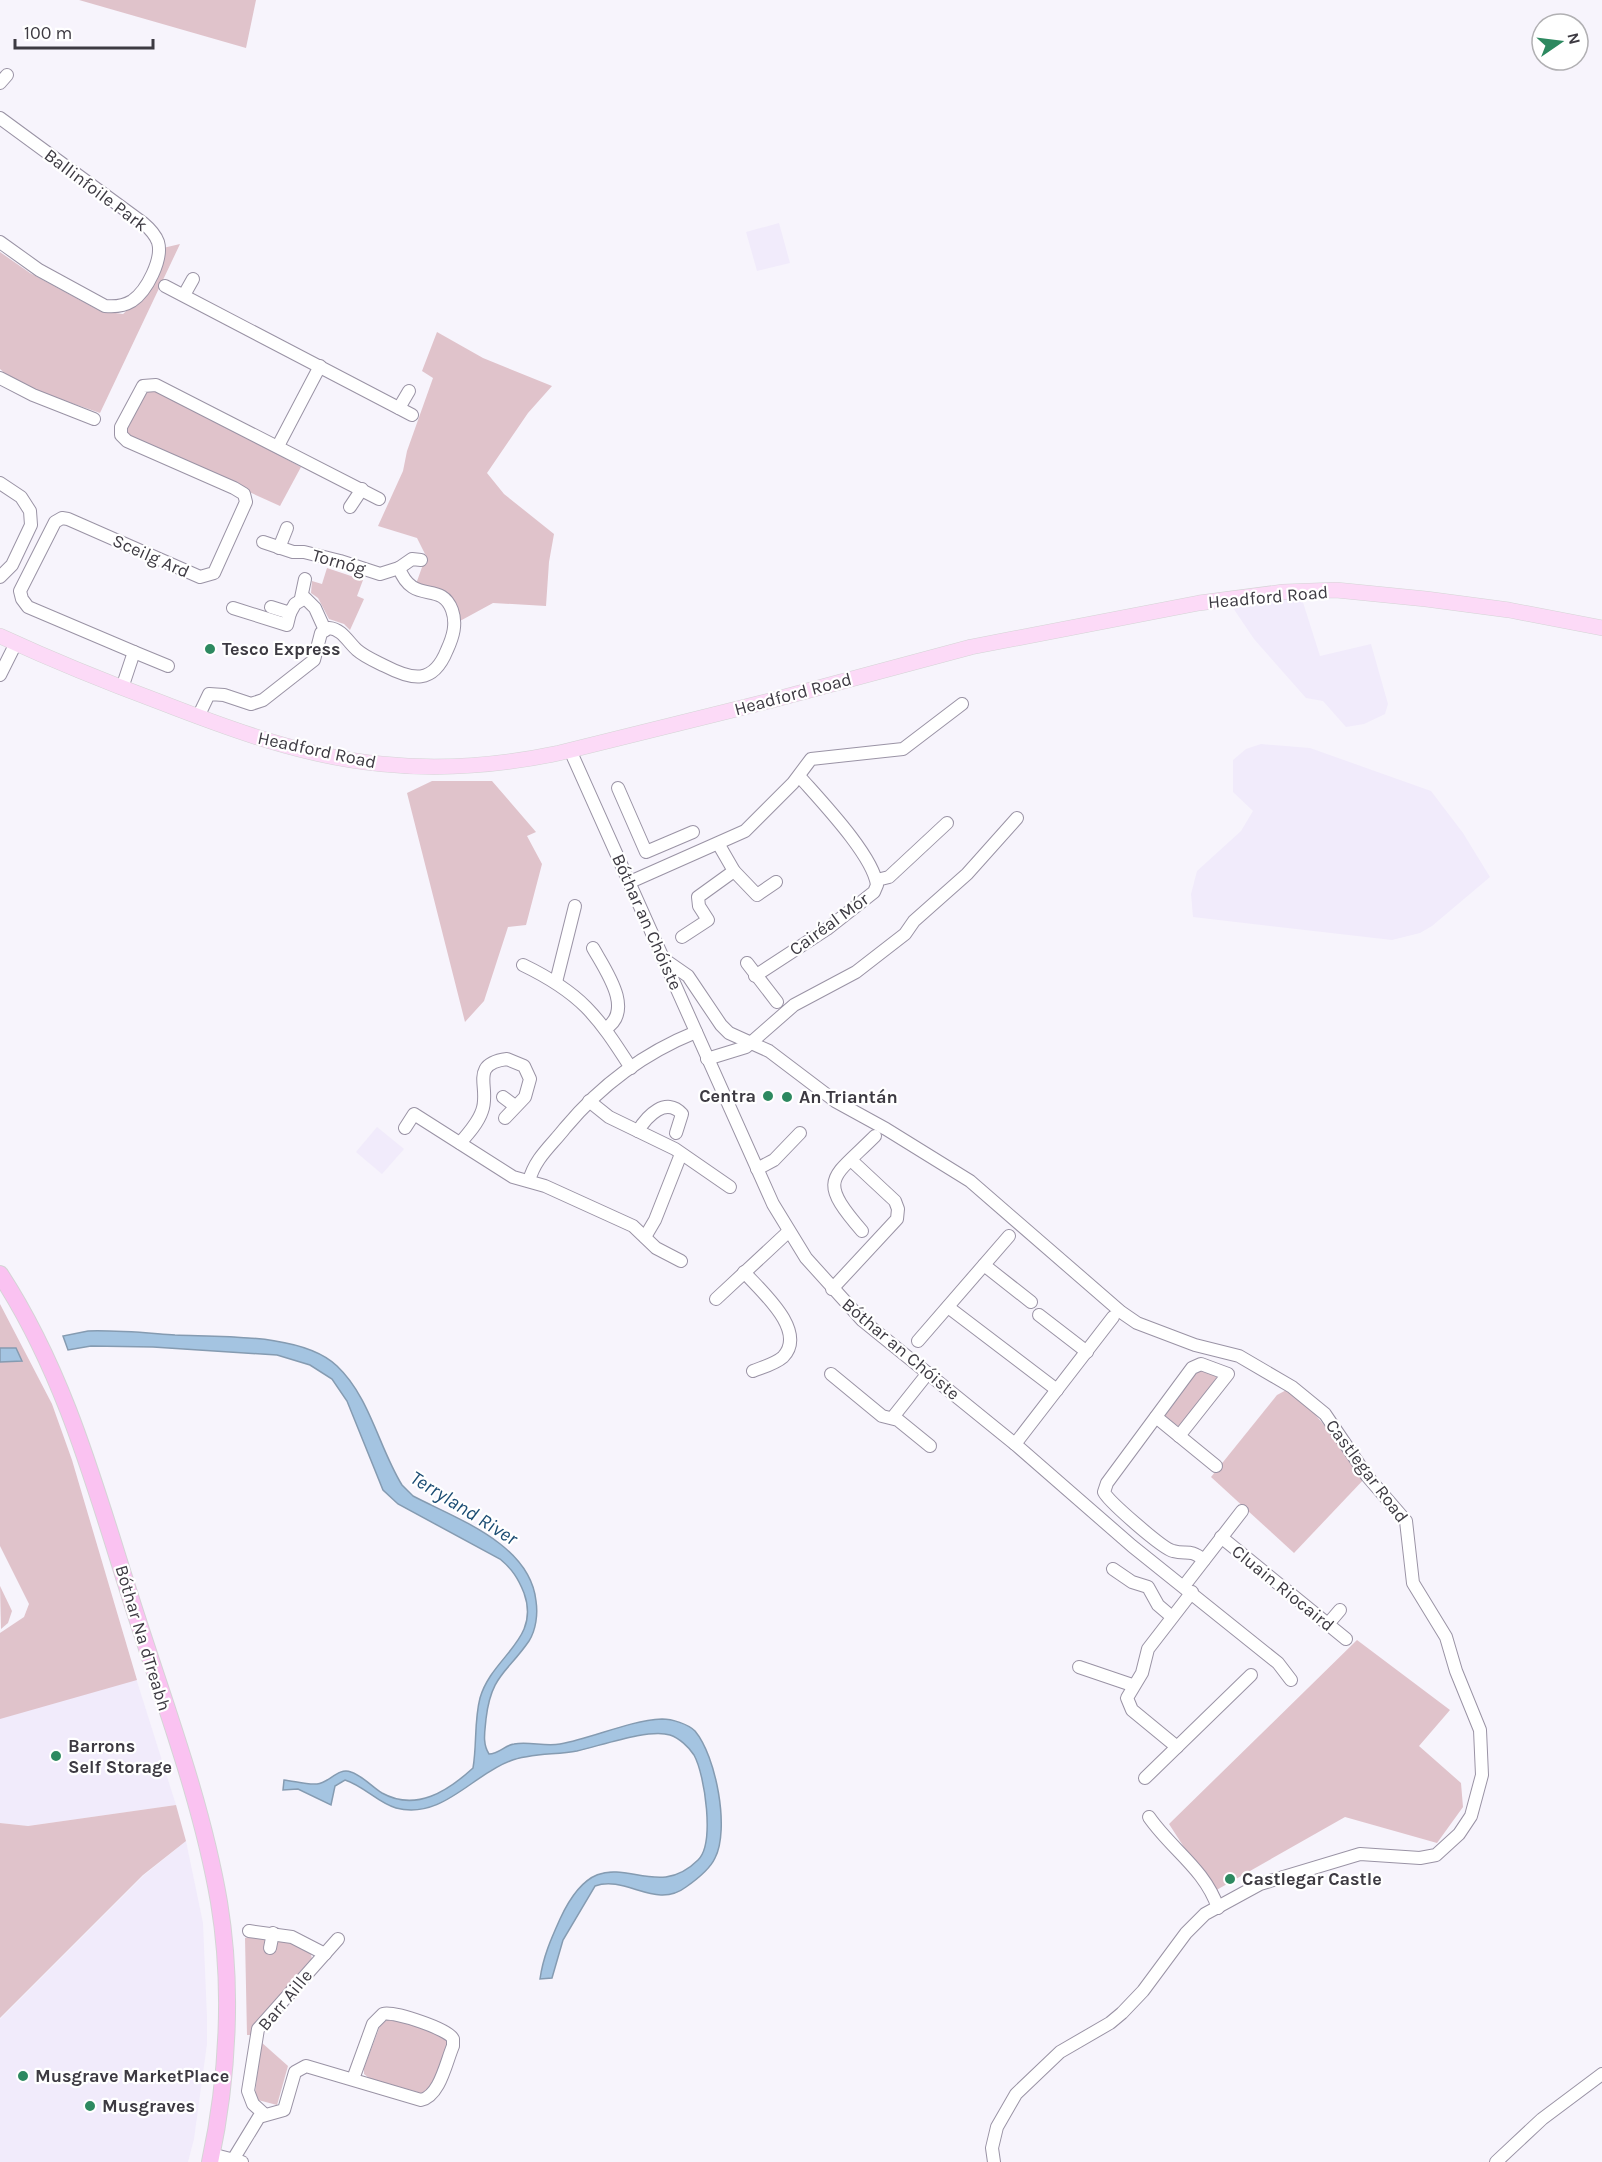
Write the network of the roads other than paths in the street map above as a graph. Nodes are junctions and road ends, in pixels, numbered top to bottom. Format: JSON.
{"nodes":[{"id":1,"x":0,"y":118,"type":"edge"},
{"id":2,"x":0,"y":242,"type":"edge"},
{"id":3,"x":193,"y":279,"type":"dead end"},
{"id":4,"x":165,"y":286,"type":"dead end"},
{"id":5,"x":184,"y":295,"type":"junction"},
{"id":6,"x":320,"y":366,"type":"junction"},
{"id":7,"x":0,"y":378,"type":"edge"},
{"id":8,"x":409,"y":391,"type":"dead end"},
{"id":9,"x":399,"y":408,"type":"junction"},
{"id":10,"x":412,"y":415,"type":"dead end"},
{"id":11,"x":94,"y":419,"type":"dead end"},
{"id":12,"x":278,"y":446,"type":"junction"},
{"id":13,"x":0,"y":483,"type":"edge"},
{"id":14,"x":362,"y":489,"type":"junction"},
{"id":15,"x":379,"y":499,"type":"dead end"},
{"id":16,"x":350,"y":507,"type":"dead end"},
{"id":17,"x":287,"y":528,"type":"dead end"},
{"id":18,"x":263,"y":542,"type":"dead end"},
{"id":19,"x":279,"y":548,"type":"junction"},
{"id":20,"x":421,"y":560,"type":"dead end"},
{"id":21,"x":399,"y":568,"type":"junction"},
{"id":22,"x":0,"y":577,"type":"edge"},
{"id":23,"x":305,"y":579,"type":"dead end"},
{"id":24,"x":301,"y":598,"type":"junction"},
{"id":25,"x":271,"y":607,"type":"dead end"},
{"id":26,"x":233,"y":608,"type":"dead end"},
{"id":27,"x":290,"y":613,"type":"junction"},
{"id":28,"x":1602,"y":628,"type":"edge"},
{"id":29,"x":325,"y":630,"type":"junction"},
{"id":30,"x":0,"y":636,"type":"edge"},
{"id":31,"x":16,"y":643,"type":"junction"},
{"id":32,"x":134,"y":652,"type":"junction"},
{"id":33,"x":168,"y":666,"type":"dead end"},
{"id":34,"x":0,"y":675,"type":"edge"},
{"id":35,"x":122,"y":688,"type":"junction"},
{"id":36,"x":962,"y":704,"type":"dead end"},
{"id":37,"x":198,"y":717,"type":"junction"},
{"id":38,"x":570,"y":750,"type":"junction"},
{"id":39,"x":799,"y":776,"type":"junction"},
{"id":40,"x":618,"y":788,"type":"dead end"},
{"id":41,"x":1017,"y":818,"type":"dead end"},
{"id":42,"x":947,"y":823,"type":"dead end"},
{"id":43,"x":693,"y":832,"type":"dead end"},
{"id":44,"x":719,"y":845,"type":"junction"},
{"id":45,"x":651,"y":850,"type":"junction"},
{"id":46,"x":660,"y":870,"type":"junction"},
{"id":47,"x":734,"y":871,"type":"junction"},
{"id":48,"x":876,"y":880,"type":"junction"},
{"id":49,"x":630,"y":882,"type":"junction"},
{"id":50,"x":776,"y":882,"type":"dead end"},
{"id":51,"x":575,"y":906,"type":"dead end"},
{"id":52,"x":682,"y":937,"type":"dead end"},
{"id":53,"x":593,"y":948,"type":"dead end"},
{"id":54,"x":665,"y":960,"type":"junction"},
{"id":55,"x":747,"y":963,"type":"dead end"},
{"id":56,"x":523,"y":965,"type":"dead end"},
{"id":57,"x":755,"y":976,"type":"junction"},
{"id":58,"x":556,"y":982,"type":"junction"},
{"id":59,"x":777,"y":1002,"type":"dead end"},
{"id":60,"x":604,"y":1029,"type":"junction"},
{"id":61,"x":696,"y":1032,"type":"junction"},
{"id":62,"x":752,"y":1043,"type":"junction"},
{"id":63,"x":707,"y":1059,"type":"junction"},
{"id":64,"x":631,"y":1068,"type":"junction"},
{"id":65,"x":503,"y":1097,"type":"dead end"},
{"id":66,"x":589,"y":1101,"type":"junction"},
{"id":67,"x":515,"y":1106,"type":"junction"},
{"id":68,"x":505,"y":1118,"type":"dead end"},
{"id":69,"x":405,"y":1128,"type":"dead end"},
{"id":70,"x":638,"y":1131,"type":"junction"},
{"id":71,"x":676,"y":1132,"type":"dead end"},
{"id":72,"x":800,"y":1133,"type":"dead end"},
{"id":73,"x":875,"y":1136,"type":"dead end"},
{"id":74,"x":460,"y":1143,"type":"junction"},
{"id":75,"x":681,"y":1154,"type":"junction"},
{"id":76,"x":851,"y":1160,"type":"junction"},
{"id":77,"x":757,"y":1169,"type":"junction"},
{"id":78,"x":529,"y":1181,"type":"junction"},
{"id":79,"x":730,"y":1186,"type":"dead end"},
{"id":80,"x":862,"y":1231,"type":"dead end"},
{"id":81,"x":788,"y":1232,"type":"junction"},
{"id":82,"x":1009,"y":1236,"type":"dead end"},
{"id":83,"x":645,"y":1237,"type":"junction"},
{"id":84,"x":681,"y":1261,"type":"dead end"},
{"id":85,"x":984,"y":1265,"type":"junction"},
{"id":86,"x":744,"y":1272,"type":"junction"},
{"id":87,"x":0,"y":1274,"type":"edge"},
{"id":88,"x":832,"y":1289,"type":"junction"},
{"id":89,"x":716,"y":1299,"type":"dead end"},
{"id":90,"x":1031,"y":1302,"type":"dead end"},
{"id":91,"x":948,"y":1307,"type":"junction"},
{"id":92,"x":1039,"y":1315,"type":"dead end"},
{"id":93,"x":1113,"y":1317,"type":"dead end"},
{"id":94,"x":918,"y":1341,"type":"dead end"},
{"id":95,"x":1087,"y":1352,"type":"junction"},
{"id":96,"x":753,"y":1371,"type":"dead end"},
{"id":97,"x":928,"y":1373,"type":"junction"},
{"id":98,"x":831,"y":1374,"type":"dead end"},
{"id":99,"x":1057,"y":1390,"type":"junction"},
{"id":100,"x":893,"y":1417,"type":"junction"},
{"id":101,"x":1156,"y":1417,"type":"junction"},
{"id":102,"x":1179,"y":1436,"type":"junction"},
{"id":103,"x":1015,"y":1444,"type":"junction"},
{"id":104,"x":930,"y":1446,"type":"dead end"},
{"id":105,"x":1216,"y":1466,"type":"dead end"},
{"id":106,"x":1242,"y":1511,"type":"dead end"},
{"id":107,"x":1221,"y":1537,"type":"junction"},
{"id":108,"x":1204,"y":1560,"type":"junction"},
{"id":109,"x":1113,"y":1569,"type":"dead end"},
{"id":110,"x":1188,"y":1589,"type":"junction"},
{"id":111,"x":1340,"y":1610,"type":"dead end"},
{"id":112,"x":1172,"y":1617,"type":"junction"},
{"id":113,"x":1328,"y":1624,"type":"junction"},
{"id":114,"x":1346,"y":1639,"type":"dead end"},
{"id":115,"x":1079,"y":1667,"type":"dead end"},
{"id":116,"x":1251,"y":1675,"type":"dead end"},
{"id":117,"x":1292,"y":1680,"type":"dead end"},
{"id":118,"x":1132,"y":1685,"type":"junction"},
{"id":119,"x":1177,"y":1747,"type":"junction"},
{"id":120,"x":1144,"y":1778,"type":"dead end"},
{"id":121,"x":1149,"y":1817,"type":"dead end"},
{"id":122,"x":1218,"y":1908,"type":"junction"},
{"id":123,"x":249,"y":1931,"type":"dead end"},
{"id":124,"x":273,"y":1933,"type":"junction"},
{"id":125,"x":338,"y":1939,"type":"dead end"},
{"id":126,"x":270,"y":1948,"type":"dead end"},
{"id":127,"x":325,"y":1954,"type":"junction"},
{"id":128,"x":1602,"y":2074,"type":"edge"},
{"id":129,"x":353,"y":2079,"type":"junction"},
{"id":130,"x":264,"y":2114,"type":"junction"},
{"id":131,"x":211,"y":2158,"type":"edge"},
{"id":132,"x":238,"y":2160,"type":"edge"},
{"id":133,"x":994,"y":2162,"type":"edge"},
{"id":134,"x":1496,"y":2162,"type":"edge"}],
"edges":[{"from":1,"to":2,"type":"street","name":"Ballinfoile Park"},
{"from":3,"to":5,"type":"street"},
{"from":4,"to":5,"type":"street"},
{"from":5,"to":6,"type":"street"},
{"from":6,"to":9,"type":"street"},
{"from":6,"to":12,"type":"street"},
{"from":7,"to":11,"type":"street"},
{"from":8,"to":9,"type":"street"},
{"from":9,"to":10,"type":"street"},
{"from":12,"to":14,"type":"street","name":"Sceilg Ard"},
{"from":12,"to":32,"type":"street","name":"Sceilg Ard"},
{"from":13,"to":22,"type":"street"},
{"from":14,"to":15,"type":"street","name":"Sceilg Ard"},
{"from":14,"to":16,"type":"street"},
{"from":17,"to":19,"type":"street"},
{"from":18,"to":19,"type":"street","name":"Tornóg"},
{"from":19,"to":21,"type":"street","name":"Tornóg"},
{"from":20,"to":21,"type":"street","name":"Tornóg"},
{"from":21,"to":29,"type":"street"},
{"from":23,"to":24,"type":"street","name":"Tornóg"},
{"from":24,"to":27,"type":"street","name":"Tornóg"},
{"from":24,"to":29,"type":"street"},
{"from":25,"to":27,"type":"street"},
{"from":26,"to":27,"type":"street"},
{"from":28,"to":38,"type":"main road","name":"Headford Road"},
{"from":29,"to":37,"type":"street"},
{"from":30,"to":31,"type":"main road","name":"Headford Road"},
{"from":31,"to":34,"type":"street"},
{"from":31,"to":35,"type":"main road","name":"Headford Road"},
{"from":32,"to":33,"type":"street","name":"Sceilg Ard"},
{"from":32,"to":35,"type":"street"},
{"from":35,"to":37,"type":"main road","name":"Headford Road"},
{"from":36,"to":39,"type":"street"},
{"from":37,"to":38,"type":"main road","name":"Headford Road"},
{"from":38,"to":49,"type":"street","name":"Bóthar an Chóiste"},
{"from":39,"to":44,"type":"street"},
{"from":39,"to":48,"type":"street","name":"Cairéal Mór"},
{"from":40,"to":45,"type":"street"},
{"from":41,"to":62,"type":"street"},
{"from":42,"to":48,"type":"street"},
{"from":43,"to":45,"type":"street"},
{"from":44,"to":46,"type":"street"},
{"from":44,"to":47,"type":"street"},
{"from":45,"to":46,"type":"street"},
{"from":46,"to":49,"type":"street"},
{"from":47,"to":50,"type":"street"},
{"from":47,"to":52,"type":"street"},
{"from":48,"to":57,"type":"street","name":"Cairéal Mór"},
{"from":49,"to":54,"type":"street","name":"Bóthar an Chóiste"},
{"from":51,"to":58,"type":"street"},
{"from":53,"to":60,"type":"street"},
{"from":54,"to":61,"type":"street","name":"Bóthar an Chóiste"},
{"from":54,"to":62,"type":"street","name":"Castlegar Road"},
{"from":55,"to":57,"type":"street"},
{"from":56,"to":58,"type":"street"},
{"from":57,"to":59,"type":"street"},
{"from":58,"to":60,"type":"street"},
{"from":60,"to":64,"type":"street"},
{"from":61,"to":63,"type":"street","name":"Bóthar an Chóiste"},
{"from":61,"to":64,"type":"street"},
{"from":62,"to":63,"type":"street"},
{"from":62,"to":122,"type":"street","name":"Castlegar Road"},
{"from":63,"to":77,"type":"street","name":"Bóthar an Chóiste"},
{"from":64,"to":66,"type":"street"},
{"from":65,"to":67,"type":"street"},
{"from":66,"to":70,"type":"street"},
{"from":66,"to":78,"type":"street"},
{"from":67,"to":68,"type":"street"},
{"from":67,"to":74,"type":"street"},
{"from":69,"to":74,"type":"street"},
{"from":70,"to":71,"type":"street"},
{"from":70,"to":75,"type":"street"},
{"from":72,"to":77,"type":"street"},
{"from":73,"to":76,"type":"street"},
{"from":74,"to":78,"type":"street"},
{"from":75,"to":79,"type":"street"},
{"from":75,"to":83,"type":"street"},
{"from":76,"to":80,"type":"street"},
{"from":76,"to":88,"type":"street"},
{"from":77,"to":81,"type":"street","name":"Bóthar an Chóiste"},
{"from":78,"to":83,"type":"street"},
{"from":81,"to":86,"type":"street"},
{"from":81,"to":88,"type":"street","name":"Bóthar an Chóiste"},
{"from":82,"to":85,"type":"street"},
{"from":83,"to":84,"type":"street"},
{"from":85,"to":90,"type":"street"},
{"from":85,"to":91,"type":"street"},
{"from":86,"to":89,"type":"street"},
{"from":86,"to":96,"type":"street"},
{"from":87,"to":131,"type":"highway","name":"Bóthar Na dTreabh"},
{"from":88,"to":97,"type":"street","name":"Bóthar an Chóiste"},
{"from":91,"to":94,"type":"street"},
{"from":91,"to":99,"type":"street"},
{"from":92,"to":95,"type":"street"},
{"from":93,"to":95,"type":"street"},
{"from":95,"to":99,"type":"street"},
{"from":97,"to":100,"type":"street"},
{"from":97,"to":103,"type":"street","name":"Bóthar an Chóiste"},
{"from":98,"to":100,"type":"street"},
{"from":99,"to":103,"type":"street"},
{"from":100,"to":104,"type":"street"},
{"from":101,"to":102,"type":"street"},
{"from":101,"to":102,"type":"street","name":"Cluain Riocaird"},
{"from":101,"to":108,"type":"street","name":"Cluain Riocaird"},
{"from":102,"to":105,"type":"street"},
{"from":103,"to":110,"type":"street","name":"Bóthar an Chóiste"},
{"from":106,"to":107,"type":"street","name":"Cluain Riocaird"},
{"from":107,"to":108,"type":"street","name":"Cluain Riocaird"},
{"from":107,"to":113,"type":"street","name":"Cluain Riocaird"},
{"from":108,"to":110,"type":"street","name":"Cluain Riocaird"},
{"from":109,"to":112,"type":"street"},
{"from":110,"to":112,"type":"street","name":"Cluain Riocaird"},
{"from":110,"to":117,"type":"street","name":"Bóthar an Chóiste"},
{"from":111,"to":113,"type":"street"},
{"from":112,"to":118,"type":"street","name":"Cluain Riocaird"},
{"from":113,"to":114,"type":"street","name":"Cluain Riocaird"},
{"from":115,"to":118,"type":"street"},
{"from":116,"to":119,"type":"street"},
{"from":118,"to":119,"type":"street"},
{"from":119,"to":120,"type":"street"},
{"from":121,"to":122,"type":"street"},
{"from":122,"to":133,"type":"street","name":"Castlegar Road"},
{"from":123,"to":124,"type":"street","name":"Barr Aille"},
{"from":124,"to":126,"type":"street"},
{"from":124,"to":127,"type":"street","name":"Barr Aille"},
{"from":125,"to":127,"type":"street","name":"Barr Aille"},
{"from":127,"to":130,"type":"street","name":"Barr Aille"},
{"from":128,"to":134,"type":"street"},
{"from":129,"to":129,"type":"street"},
{"from":129,"to":130,"type":"street"},
{"from":130,"to":132,"type":"street"},
{"from":131,"to":132,"type":"street"}]}
